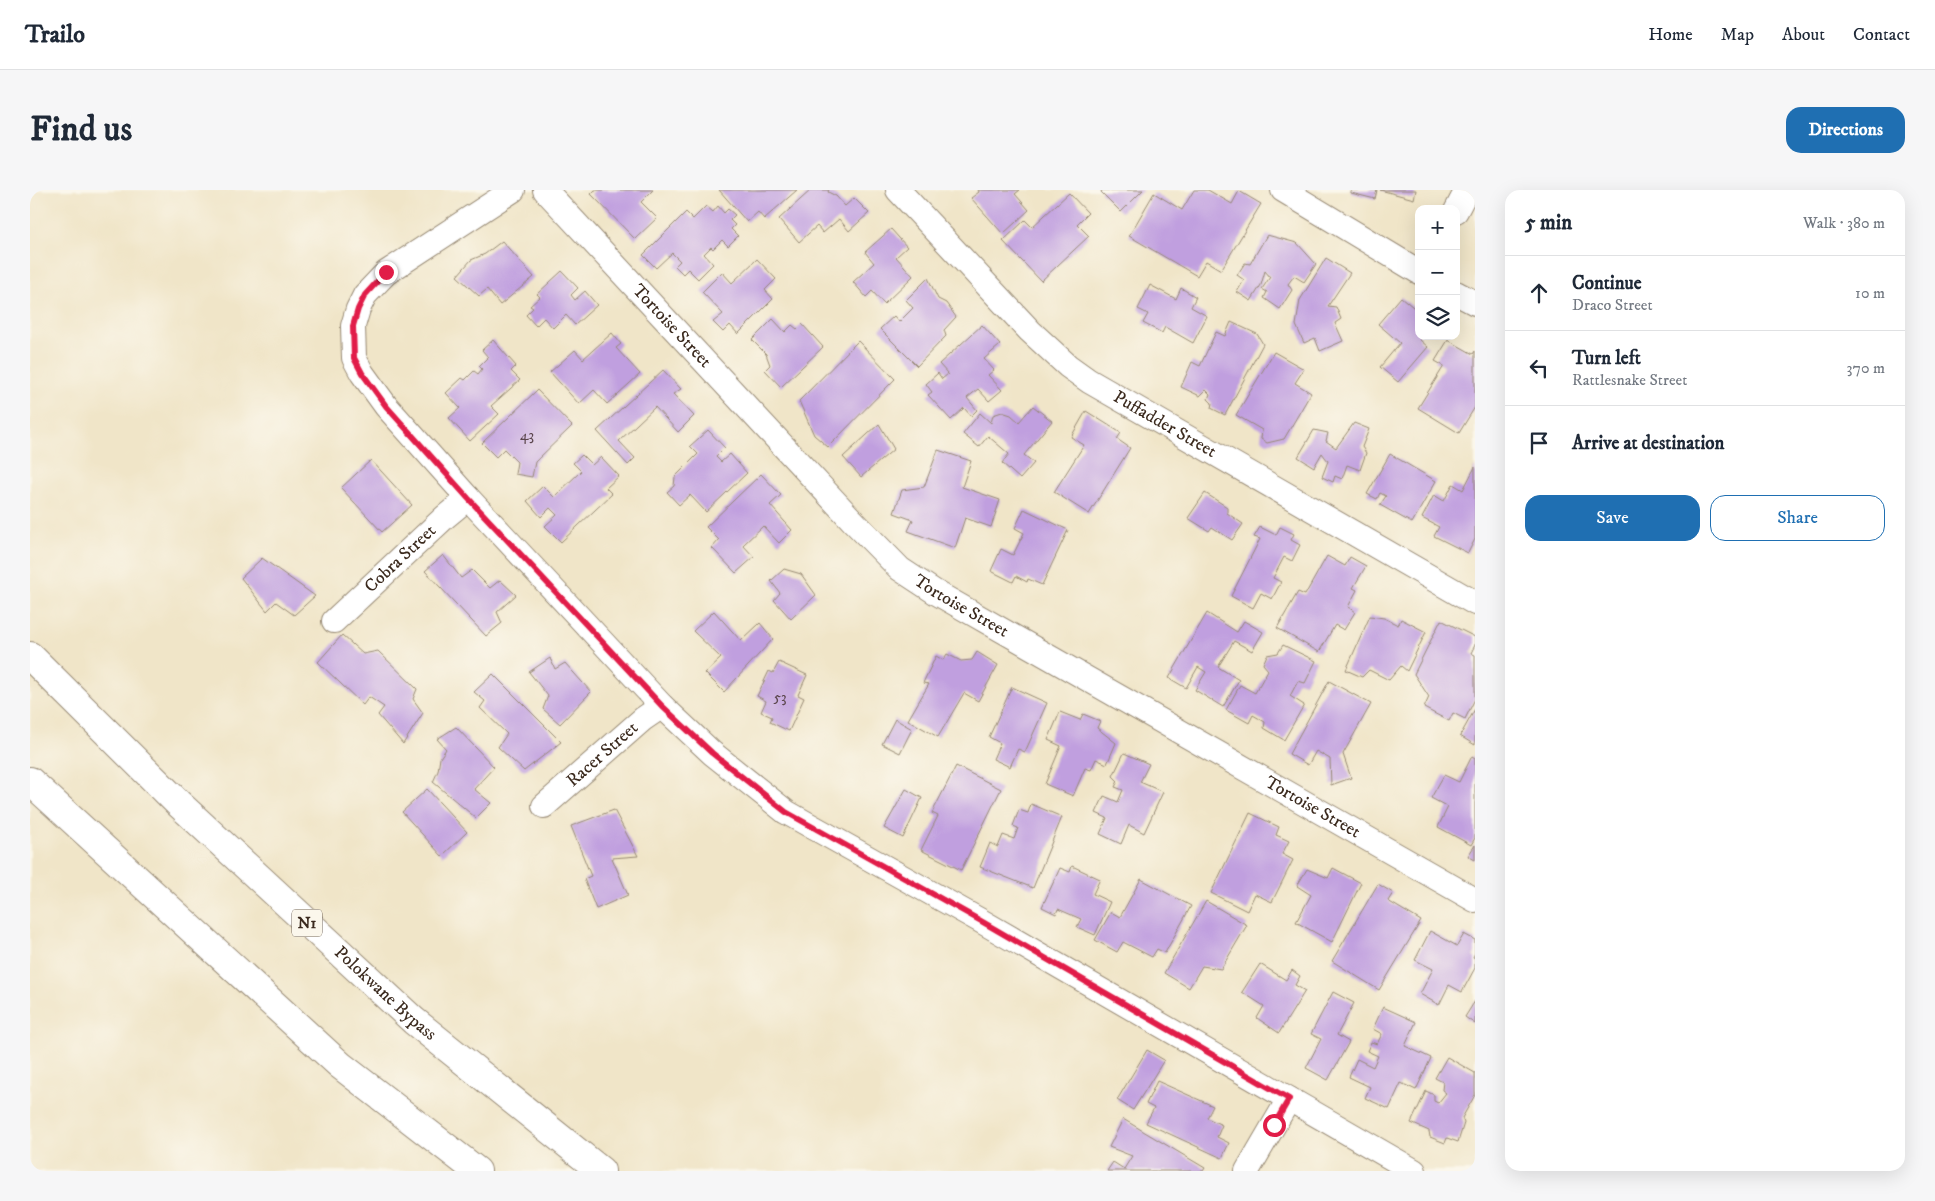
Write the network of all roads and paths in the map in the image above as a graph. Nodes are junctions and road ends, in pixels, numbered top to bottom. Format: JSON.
{"nodes":[{"id":1,"x":513,"y":190,"type":"edge"},
{"id":2,"x":545,"y":190,"type":"edge"},
{"id":3,"x":898,"y":190,"type":"edge"},
{"id":4,"x":1283,"y":190,"type":"edge"},
{"id":5,"x":1467,"y":190,"type":"edge"},
{"id":6,"x":1459,"y":205,"type":"edge"},
{"id":7,"x":1415,"y":270,"type":"edge"},
{"id":8,"x":1460,"y":295,"type":"edge"},
{"id":9,"x":1475,"y":303,"type":"edge"},
{"id":10,"x":468,"y":498,"type":"junction"},
{"id":11,"x":1475,"y":603,"type":"edge"},
{"id":12,"x":334,"y":621,"type":"dead end"},
{"id":13,"x":30,"y":656,"type":"edge"},
{"id":14,"x":662,"y":706,"type":"junction"},
{"id":15,"x":30,"y":781,"type":"edge"},
{"id":16,"x":544,"y":806,"type":"dead end"},
{"id":17,"x":1475,"y":900,"type":"edge"},
{"id":18,"x":1289,"y":1099,"type":"junction"},
{"id":19,"x":478,"y":1171,"type":"edge"},
{"id":20,"x":601,"y":1171,"type":"edge"},
{"id":21,"x":1247,"y":1171,"type":"edge"},
{"id":22,"x":1414,"y":1171,"type":"edge"}],
"edges":[{"from":1,"to":10,"type":"street"},
{"from":2,"to":17,"type":"street","name":"Tortoise Street"},
{"from":3,"to":11,"type":"street","name":"Puffadder Street"},
{"from":4,"to":7,"type":"street"},
{"from":5,"to":6,"type":"street"},
{"from":8,"to":9,"type":"street"},
{"from":10,"to":12,"type":"street","name":"Cobra Street"},
{"from":10,"to":14,"type":"street"},
{"from":13,"to":20,"type":"highway","name":"Polokwane Bypass","number":"N1"},
{"from":14,"to":16,"type":"street","name":"Racer Street"},
{"from":14,"to":18,"type":"street"},
{"from":15,"to":19,"type":"highway"},
{"from":18,"to":21,"type":"street"},
{"from":18,"to":22,"type":"street"}]}
